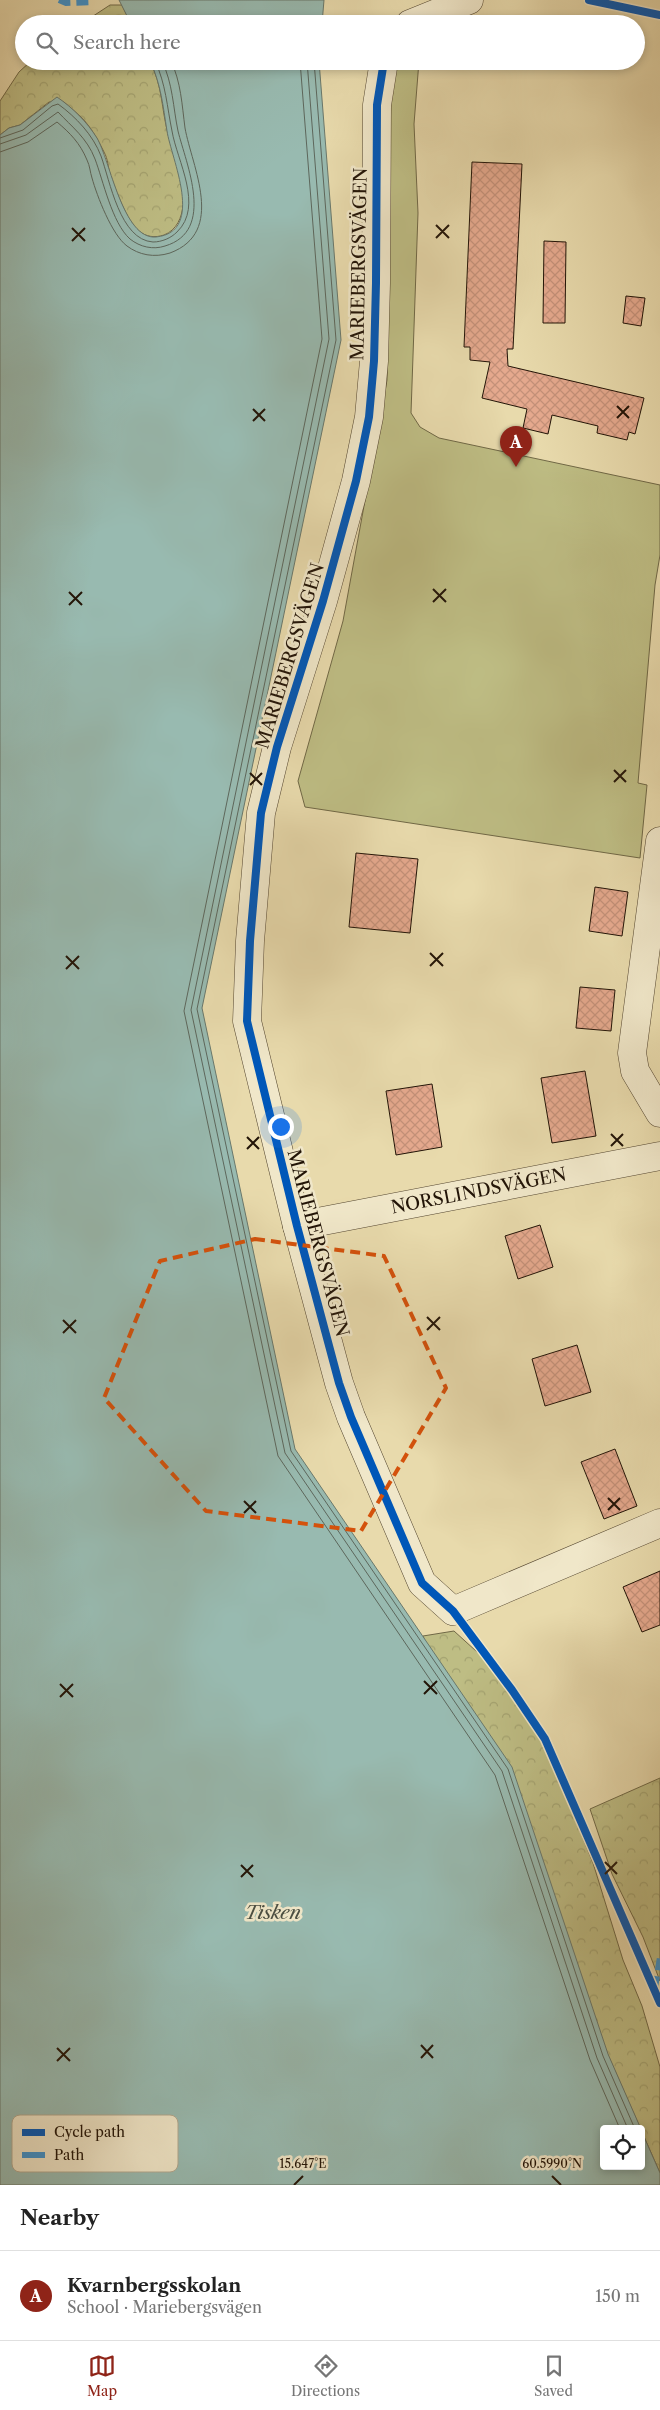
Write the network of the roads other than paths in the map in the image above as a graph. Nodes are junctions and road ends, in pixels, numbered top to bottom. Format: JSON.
{"nodes":[{"id":1,"x":469,"y":0,"type":"edge"},
{"id":2,"x":432,"y":15,"type":"edge"},
{"id":3,"x":383,"y":70,"type":"edge"},
{"id":4,"x":660,"y":841,"type":"edge"},
{"id":5,"x":660,"y":1113,"type":"edge"},
{"id":6,"x":660,"y":1156,"type":"edge"},
{"id":7,"x":297,"y":1226,"type":"junction"},
{"id":8,"x":660,"y":1523,"type":"edge"}],
"edges":[{"from":1,"to":2,"type":"street"},
{"from":3,"to":7,"type":"street","name":"MARIEBERGSVÄGEN"},
{"from":4,"to":5,"type":"street"},
{"from":6,"to":7,"type":"street","name":"NORSLINDSVÄGEN"},
{"from":7,"to":8,"type":"street","name":"MARIEBERGSVÄGEN"}]}
